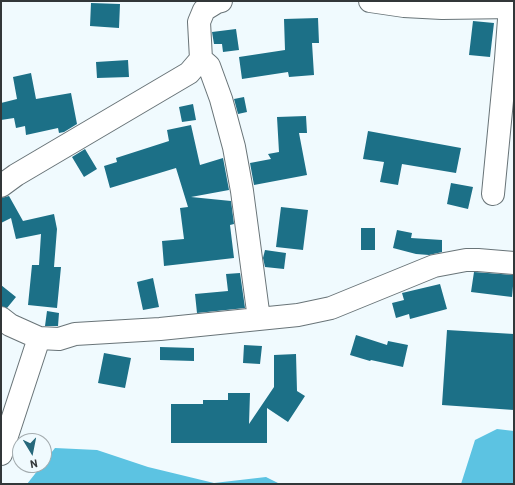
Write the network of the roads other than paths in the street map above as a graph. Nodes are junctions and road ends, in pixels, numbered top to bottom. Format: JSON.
{"nodes":[{"id":1,"x":221,"y":1,"type":"edge"},
{"id":2,"x":370,"y":1,"type":"edge"},
{"id":3,"x":512,"y":5,"type":"edge"},
{"id":4,"x":201,"y":59,"type":"junction"},
{"id":5,"x":1,"y":186,"type":"edge"},
{"id":6,"x":493,"y":194,"type":"dead end"},
{"id":7,"x":514,"y":263,"type":"edge"},
{"id":8,"x":259,"y":319,"type":"junction"},
{"id":9,"x":4,"y":327,"type":"edge"},
{"id":10,"x":39,"y":338,"type":"junction"},
{"id":11,"x":1,"y":454,"type":"edge"}],
"edges":[{"from":1,"to":4,"type":"lane"},
{"from":2,"to":3,"type":"lane"},
{"from":3,"to":6,"type":"lane"},
{"from":4,"to":5,"type":"lane"},
{"from":4,"to":8,"type":"lane"},
{"from":7,"to":8,"type":"lane"},
{"from":8,"to":10,"type":"lane"},
{"from":9,"to":10,"type":"lane"},
{"from":10,"to":11,"type":"lane"}]}
